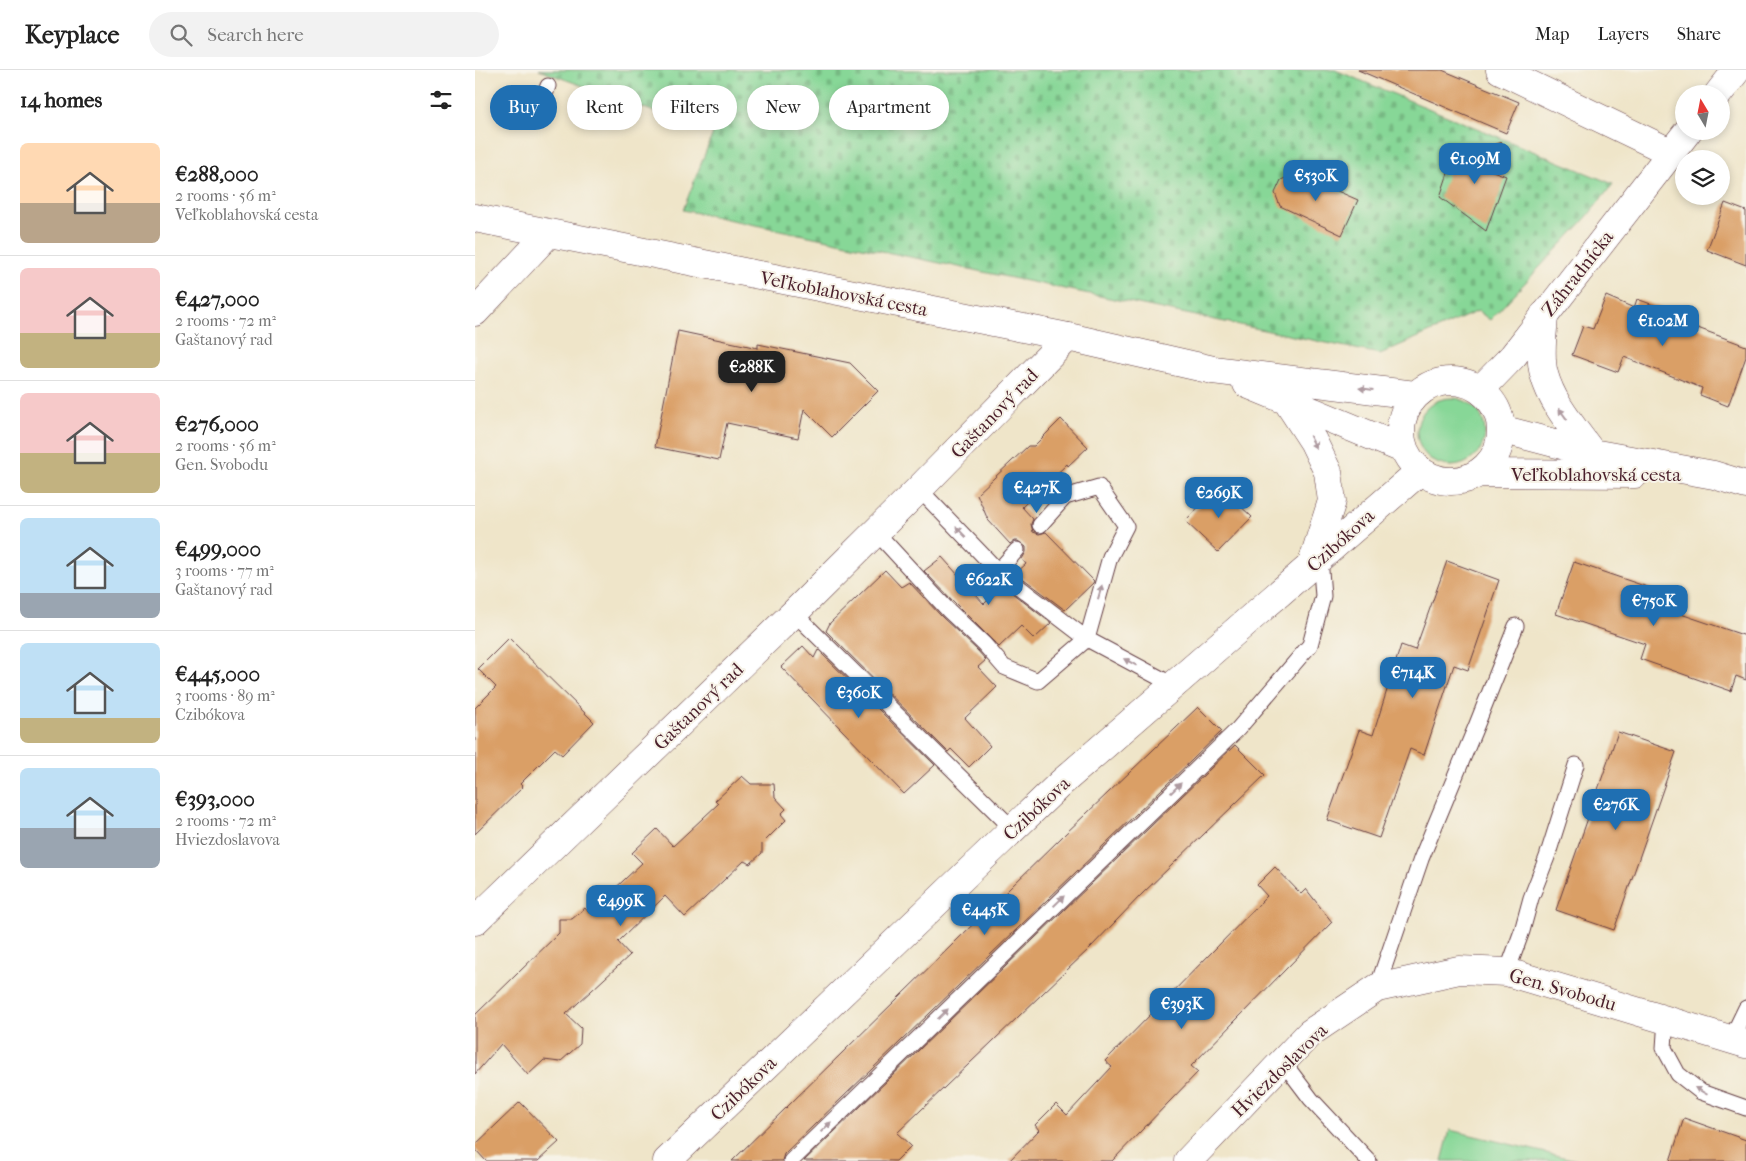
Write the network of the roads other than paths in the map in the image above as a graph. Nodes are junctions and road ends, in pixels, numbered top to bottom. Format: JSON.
{"nodes":[{"id":1,"x":1500,"y":70,"type":"edge"},
{"id":2,"x":1737,"y":70,"type":"edge"},
{"id":3,"x":1725,"y":85,"type":"edge"},
{"id":4,"x":1681,"y":140,"type":"edge"},
{"id":5,"x":1671,"y":152,"type":"junction"},
{"id":6,"x":475,"y":218,"type":"edge"},
{"id":7,"x":549,"y":234,"type":"junction"},
{"id":8,"x":475,"y":312,"type":"edge"},
{"id":9,"x":1544,"y":316,"type":"junction"},
{"id":10,"x":1068,"y":337,"type":"junction"},
{"id":11,"x":1213,"y":370,"type":"junction"},
{"id":12,"x":1480,"y":390,"type":"junction"},
{"id":13,"x":1415,"y":395,"type":"junction"},
{"id":14,"x":1287,"y":401,"type":"junction"},
{"id":15,"x":1501,"y":429,"type":"junction"},
{"id":16,"x":1403,"y":449,"type":"junction"},
{"id":17,"x":1592,"y":453,"type":"junction"},
{"id":18,"x":1420,"y":471,"type":"junction"},
{"id":19,"x":1478,"y":473,"type":"junction"},
{"id":20,"x":1714,"y":475,"type":"junction"},
{"id":21,"x":1746,"y":485,"type":"edge"},
{"id":22,"x":919,"y":489,"type":"junction"},
{"id":23,"x":1039,"y":525,"type":"dead end"},
{"id":24,"x":876,"y":532,"type":"junction"},
{"id":25,"x":1017,"y":550,"type":"dead end"},
{"id":26,"x":1315,"y":562,"type":"junction"},
{"id":27,"x":998,"y":571,"type":"junction"},
{"id":28,"x":794,"y":613,"type":"junction"},
{"id":29,"x":1516,"y":626,"type":"dead end"},
{"id":30,"x":1087,"y":639,"type":"junction"},
{"id":31,"x":1173,"y":685,"type":"junction"},
{"id":32,"x":1576,"y":765,"type":"dead end"},
{"id":33,"x":1013,"y":829,"type":"junction"},
{"id":34,"x":475,"y":921,"type":"edge"},
{"id":35,"x":1507,"y":972,"type":"junction"},
{"id":36,"x":1377,"y":988,"type":"junction"},
{"id":37,"x":1746,"y":1008,"type":"edge"},
{"id":38,"x":1666,"y":1019,"type":"junction"},
{"id":39,"x":1739,"y":1041,"type":"edge"},
{"id":40,"x":1283,"y":1062,"type":"junction"},
{"id":41,"x":1746,"y":1108,"type":"edge"},
{"id":42,"x":667,"y":1161,"type":"edge"},
{"id":43,"x":791,"y":1161,"type":"edge"},
{"id":44,"x":1188,"y":1161,"type":"edge"},
{"id":45,"x":1369,"y":1161,"type":"edge"}],
"edges":[{"from":1,"to":5,"type":"street"},
{"from":2,"to":3,"type":"street"},
{"from":4,"to":5,"type":"street","name":"Záhradnícka"},
{"from":5,"to":9,"type":"street","name":"Záhradnícka"},
{"from":6,"to":7,"type":"street","name":"Veľkoblahovská cesta"},
{"from":7,"to":8,"type":"street"},
{"from":7,"to":10,"type":"street","name":"Veľkoblahovská cesta"},
{"from":9,"to":12,"type":"street","name":"Záhradnícka"},
{"from":17,"to":9,"type":"street","name":"Veľkoblahovská cesta","one_way":true},
{"from":10,"to":11,"type":"street","name":"Veľkoblahovská cesta"},
{"from":10,"to":22,"type":"street","name":"Gaštanový rad"},
{"from":13,"to":11,"type":"street","name":"Veľkoblahovská cesta","one_way":true},
{"from":11,"to":14,"type":"street","name":"Veľkoblahovská cesta"},
{"from":12,"to":13,"type":"street"},
{"from":12,"to":15,"type":"street"},
{"from":13,"to":16,"type":"street"},
{"from":14,"to":16,"type":"street","name":"Veľkoblahovská cesta"},
{"from":14,"to":26,"type":"street","one_way":true},
{"from":15,"to":17,"type":"street","name":"Veľkoblahovská cesta"},
{"from":15,"to":19,"type":"street"},
{"from":16,"to":18,"type":"street"},
{"from":17,"to":20,"type":"street","name":"Veľkoblahovská cesta"},
{"from":18,"to":19,"type":"street"},
{"from":18,"to":26,"type":"street","name":"Czibókova"},
{"from":19,"to":20,"type":"street","name":"Veľkoblahovská cesta"},
{"from":20,"to":21,"type":"street","name":"Veľkoblahovská cesta"},
{"from":22,"to":24,"type":"street","name":"Gaštanový rad"},
{"from":27,"to":22,"type":"lane","one_way":true},
{"from":30,"to":23,"type":"lane","one_way":true},
{"from":24,"to":28,"type":"street","name":"Gaštanový rad"},
{"from":24,"to":30,"type":"lane"},
{"from":25,"to":27,"type":"lane"},
{"from":26,"to":31,"type":"street","name":"Czibókova"},
{"from":43,"to":26,"type":"lane","one_way":true},
{"from":27,"to":30,"type":"lane"},
{"from":28,"to":33,"type":"lane"},
{"from":28,"to":34,"type":"street","name":"Gaštanový rad"},
{"from":29,"to":36,"type":"lane"},
{"from":31,"to":30,"type":"lane","one_way":true},
{"from":31,"to":33,"type":"street","name":"Czibókova"},
{"from":32,"to":35,"type":"lane"},
{"from":33,"to":42,"type":"street","name":"Czibókova"},
{"from":35,"to":36,"type":"street","name":"Gen. Svobodu"},
{"from":35,"to":38,"type":"street","name":"Gen. Svobodu"},
{"from":36,"to":40,"type":"street","name":"Hviezdoslavova"},
{"from":37,"to":39,"type":"lane"},
{"from":38,"to":39,"type":"street","name":"Gen. Svobodu"},
{"from":41,"to":38,"type":"lane","one_way":true},
{"from":40,"to":44,"type":"street","name":"Hviezdoslavova"},
{"from":40,"to":45,"type":"lane"}]}
